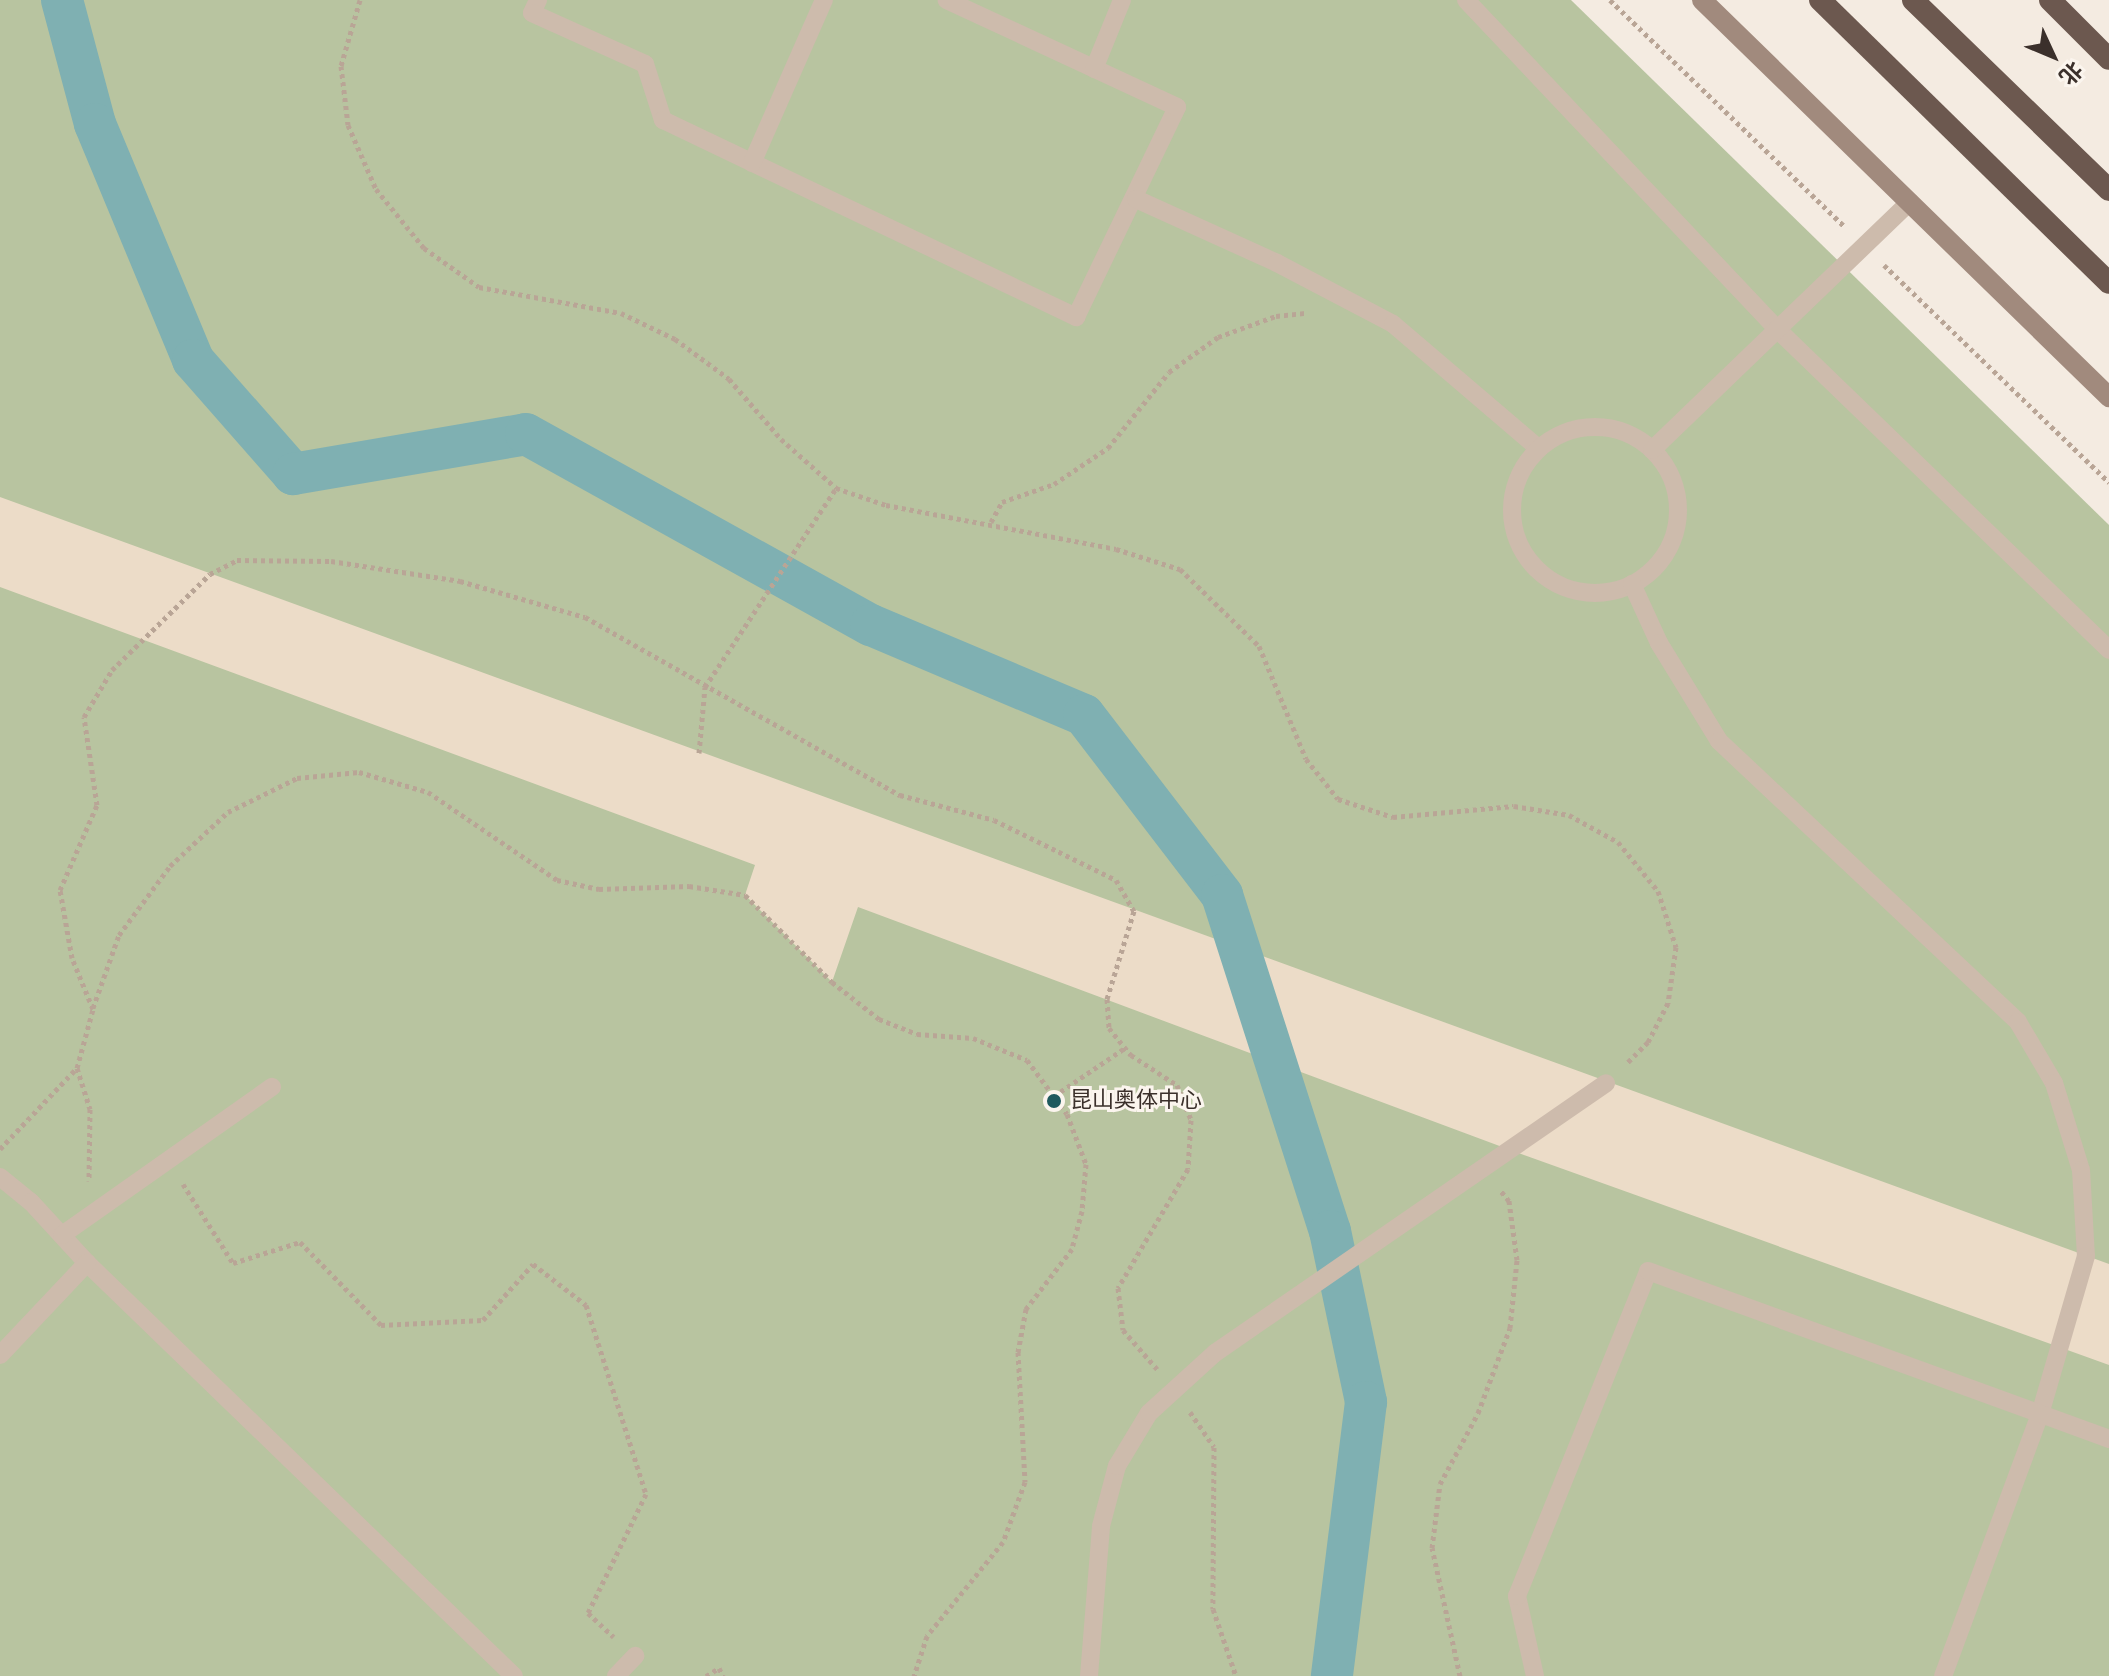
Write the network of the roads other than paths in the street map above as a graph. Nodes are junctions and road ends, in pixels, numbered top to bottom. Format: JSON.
{"nodes":[{"id":1,"x":538,"y":0,"type":"edge"},
{"id":2,"x":824,"y":0,"type":"edge"},
{"id":3,"x":947,"y":0,"type":"edge"},
{"id":4,"x":1122,"y":0,"type":"edge"},
{"id":5,"x":1466,"y":0,"type":"edge"},
{"id":6,"x":1702,"y":0,"type":"edge"},
{"id":7,"x":1820,"y":0,"type":"edge"},
{"id":8,"x":1913,"y":0,"type":"edge"},
{"id":9,"x":2050,"y":0,"type":"edge"},
{"id":10,"x":2109,"y":59,"type":"edge"},
{"id":11,"x":1094,"y":69,"type":"junction"},
{"id":12,"x":752,"y":163,"type":"junction"},
{"id":13,"x":2109,"y":190,"type":"edge"},
{"id":14,"x":1136,"y":199,"type":"junction"},
{"id":15,"x":1910,"y":202,"type":"junction"},
{"id":16,"x":2109,"y":283,"type":"edge"},
{"id":17,"x":1777,"y":329,"type":"junction"},
{"id":18,"x":2109,"y":397,"type":"edge"},
{"id":19,"x":1538,"y":448,"type":"junction"},
{"id":20,"x":1652,"y":450,"type":"junction"},
{"id":21,"x":1632,"y":584,"type":"junction"},
{"id":22,"x":2109,"y":650,"type":"edge"},
{"id":23,"x":1606,"y":1083,"type":"road end"},
{"id":24,"x":272,"y":1087,"type":"dead end"},
{"id":25,"x":0,"y":1177,"type":"edge"},
{"id":26,"x":62,"y":1235,"type":"junction"},
{"id":27,"x":87,"y":1263,"type":"junction"},
{"id":28,"x":0,"y":1355,"type":"edge"},
{"id":29,"x":2040,"y":1414,"type":"junction"},
{"id":30,"x":2109,"y":1439,"type":"edge"},
{"id":31,"x":635,"y":1656,"type":"road end"},
{"id":32,"x":514,"y":1676,"type":"edge"},
{"id":33,"x":616,"y":1676,"type":"edge"},
{"id":34,"x":1089,"y":1676,"type":"edge"},
{"id":35,"x":1535,"y":1676,"type":"edge"},
{"id":36,"x":1943,"y":1676,"type":"edge"}],
"edges":[{"from":1,"to":12,"type":"lane"},
{"from":2,"to":12,"type":"lane"},
{"from":3,"to":11,"type":"lane"},
{"from":4,"to":11,"type":"lane"},
{"from":5,"to":17,"type":"lane"},
{"from":6,"to":15,"type":"main road"},
{"from":7,"to":16,"type":"highway"},
{"from":8,"to":13,"type":"highway"},
{"from":9,"to":10,"type":"highway"},
{"from":11,"to":14,"type":"lane"},
{"from":12,"to":14,"type":"lane"},
{"from":14,"to":19,"type":"lane"},
{"from":15,"to":17,"type":"lane"},
{"from":15,"to":18,"type":"main road"},
{"from":17,"to":20,"type":"lane"},
{"from":17,"to":22,"type":"lane"},
{"from":19,"to":20,"type":"lane"},
{"from":19,"to":21,"type":"lane"},
{"from":20,"to":21,"type":"lane"},
{"from":21,"to":29,"type":"lane"},
{"from":23,"to":34,"type":"lane"},
{"from":24,"to":26,"type":"lane"},
{"from":25,"to":26,"type":"lane"},
{"from":26,"to":27,"type":"lane"},
{"from":27,"to":28,"type":"lane"},
{"from":27,"to":32,"type":"lane"},
{"from":29,"to":30,"type":"lane"},
{"from":29,"to":35,"type":"lane"},
{"from":29,"to":36,"type":"lane"},
{"from":31,"to":33,"type":"lane"}]}
